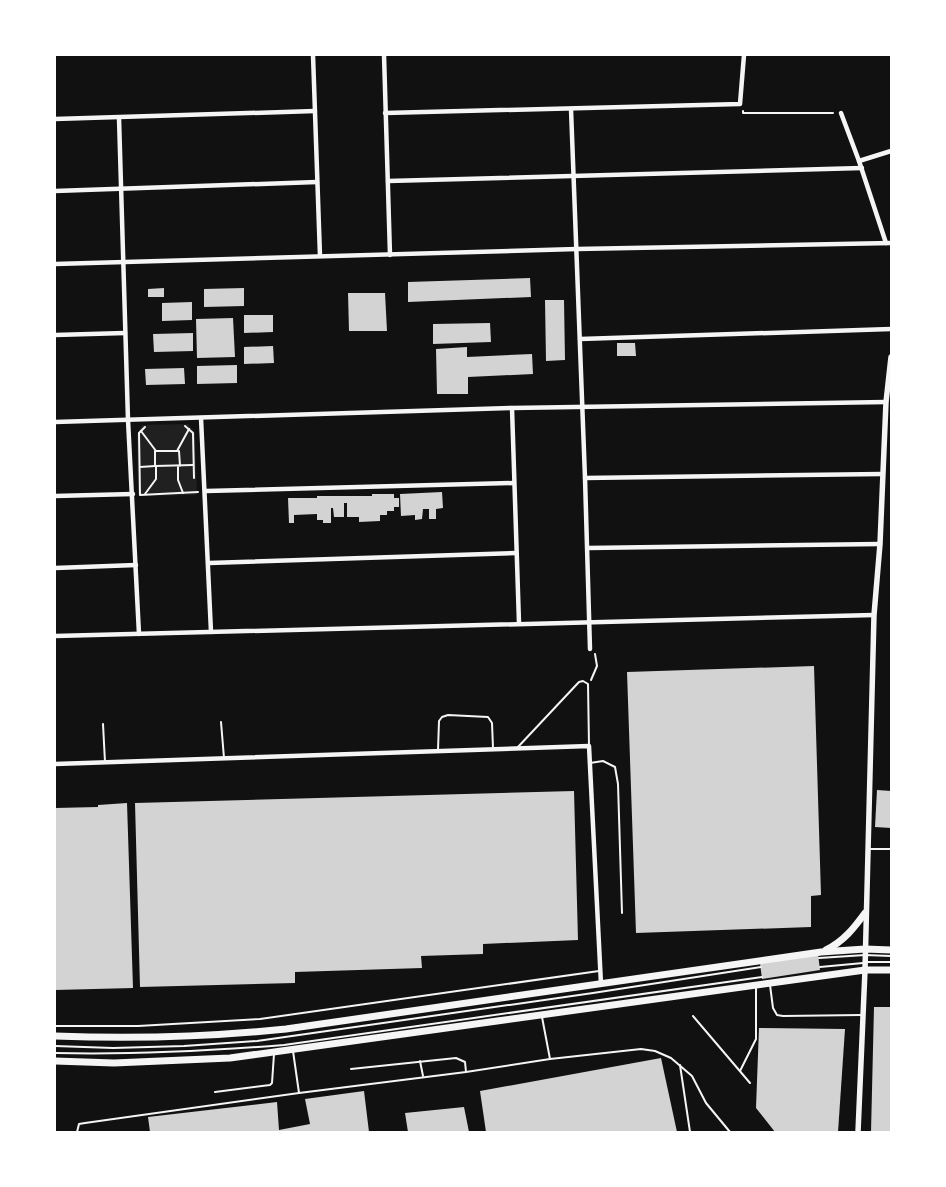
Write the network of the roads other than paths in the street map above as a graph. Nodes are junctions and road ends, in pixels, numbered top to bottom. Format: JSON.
{"nodes":[{"id":1,"x":313,"y":55,"type":"edge"},
{"id":2,"x":384,"y":55,"type":"edge"},
{"id":3,"x":744,"y":55,"type":"edge"},
{"id":4,"x":572,"y":109,"type":"junction"},
{"id":5,"x":315,"y":111,"type":"junction"},
{"id":6,"x":385,"y":113,"type":"junction"},
{"id":7,"x":841,"y":113,"type":"road end"},
{"id":8,"x":119,"y":118,"type":"junction"},
{"id":9,"x":55,"y":119,"type":"edge"},
{"id":10,"x":891,"y":151,"type":"edge"},
{"id":11,"x":859,"y":160,"type":"junction"},
{"id":12,"x":862,"y":168,"type":"junction"},
{"id":13,"x":574,"y":176,"type":"junction"},
{"id":14,"x":388,"y":181,"type":"junction"},
{"id":15,"x":317,"y":182,"type":"junction"},
{"id":16,"x":122,"y":188,"type":"junction"},
{"id":17,"x":55,"y":191,"type":"edge"},
{"id":18,"x":889,"y":243,"type":"edge"},
{"id":19,"x":577,"y":249,"type":"junction"},
{"id":20,"x":390,"y":255,"type":"junction"},
{"id":21,"x":320,"y":256,"type":"junction"},
{"id":22,"x":124,"y":262,"type":"junction"},
{"id":23,"x":55,"y":264,"type":"edge"},
{"id":24,"x":891,"y":329,"type":"edge"},
{"id":25,"x":125,"y":333,"type":"junction"},
{"id":26,"x":55,"y":335,"type":"edge"},
{"id":27,"x":580,"y":339,"type":"junction"},
{"id":28,"x":891,"y":357,"type":"edge"},
{"id":29,"x":890,"y":370,"type":"edge"},
{"id":30,"x":886,"y":402,"type":"junction"},
{"id":31,"x":582,"y":407,"type":"junction"},
{"id":32,"x":512,"y":408,"type":"junction"},
{"id":33,"x":201,"y":418,"type":"junction"},
{"id":34,"x":128,"y":420,"type":"junction"},
{"id":35,"x":55,"y":422,"type":"edge"},
{"id":36,"x":882,"y":474,"type":"junction"},
{"id":37,"x":586,"y":478,"type":"junction"},
{"id":38,"x":513,"y":483,"type":"junction"},
{"id":39,"x":206,"y":491,"type":"junction"},
{"id":40,"x":133,"y":494,"type":"junction"},
{"id":41,"x":55,"y":496,"type":"edge"},
{"id":42,"x":880,"y":544,"type":"junction"},
{"id":43,"x":588,"y":548,"type":"junction"},
{"id":44,"x":516,"y":553,"type":"junction"},
{"id":45,"x":209,"y":563,"type":"junction"},
{"id":46,"x":136,"y":566,"type":"junction"},
{"id":47,"x":55,"y":568,"type":"edge"},
{"id":48,"x":874,"y":615,"type":"junction"},
{"id":49,"x":588,"y":621,"type":"junction"},
{"id":50,"x":519,"y":623,"type":"junction"},
{"id":51,"x":211,"y":632,"type":"junction"},
{"id":52,"x":139,"y":634,"type":"junction"},
{"id":53,"x":55,"y":636,"type":"edge"},
{"id":54,"x":590,"y":649,"type":"road end"},
{"id":55,"x":221,"y":722,"type":"dead end"},
{"id":56,"x":102,"y":724,"type":"dead end"},
{"id":57,"x":589,"y":746,"type":"junction"},
{"id":58,"x":493,"y":748,"type":"junction"},
{"id":59,"x":518,"y":748,"type":"junction"},
{"id":60,"x":438,"y":750,"type":"junction"},
{"id":61,"x":224,"y":758,"type":"junction"},
{"id":62,"x":105,"y":762,"type":"junction"},
{"id":63,"x":590,"y":763,"type":"junction"},
{"id":64,"x":55,"y":764,"type":"edge"},
{"id":65,"x":868,"y":849,"type":"junction"},
{"id":66,"x":891,"y":849,"type":"edge"},
{"id":67,"x":622,"y":913,"type":"dead end"},
{"id":68,"x":865,"y":913,"type":"junction"},
{"id":69,"x":891,"y":950,"type":"edge"},
{"id":70,"x":865,"y":952,"type":"junction"},
{"id":71,"x":820,"y":955,"type":"junction"},
{"id":72,"x":891,"y":956,"type":"edge"},
{"id":73,"x":891,"y":962,"type":"edge"},
{"id":74,"x":865,"y":966,"type":"junction"},
{"id":75,"x":761,"y":967,"type":"dead end"},
{"id":76,"x":820,"y":967,"type":"dead end"},
{"id":77,"x":891,"y":970,"type":"edge"},
{"id":78,"x":600,"y":971,"type":"junction"},
{"id":79,"x":762,"y":977,"type":"dead end"},
{"id":80,"x":770,"y":983,"type":"junction"},
{"id":81,"x":601,"y":984,"type":"junction"},
{"id":82,"x":756,"y":985,"type":"junction"},
{"id":83,"x":862,"y":1015,"type":"junction"},
{"id":84,"x":542,"y":1016,"type":"junction"},
{"id":85,"x":693,"y":1016,"type":"dead end"},
{"id":86,"x":55,"y":1026,"type":"edge"},
{"id":87,"x":55,"y":1036,"type":"edge"},
{"id":88,"x":55,"y":1046,"type":"edge"},
{"id":89,"x":292,"y":1050,"type":"junction"},
{"id":90,"x":274,"y":1052,"type":"junction"},
{"id":91,"x":55,"y":1053,"type":"edge"},
{"id":92,"x":550,"y":1060,"type":"junction"},
{"id":93,"x":55,"y":1061,"type":"edge"},
{"id":94,"x":420,"y":1061,"type":"junction"},
{"id":95,"x":680,"y":1065,"type":"junction"},
{"id":96,"x":351,"y":1069,"type":"dead end"},
{"id":97,"x":740,"y":1071,"type":"junction"},
{"id":98,"x":466,"y":1072,"type":"junction"},
{"id":99,"x":423,"y":1076,"type":"junction"},
{"id":100,"x":750,"y":1083,"type":"dead end"},
{"id":101,"x":214,"y":1092,"type":"dead end"},
{"id":102,"x":299,"y":1093,"type":"junction"},
{"id":103,"x":77,"y":1132,"type":"edge"},
{"id":104,"x":690,"y":1132,"type":"edge"},
{"id":105,"x":730,"y":1132,"type":"edge"},
{"id":106,"x":858,"y":1132,"type":"edge"}],
"edges":[{"from":1,"to":5,"type":"street"},
{"from":2,"to":6,"type":"street"},
{"from":3,"to":4,"type":"street"},
{"from":4,"to":6,"type":"street"},
{"from":4,"to":13,"type":"street"},
{"from":5,"to":8,"type":"street"},
{"from":5,"to":15,"type":"street"},
{"from":6,"to":14,"type":"street"},
{"from":7,"to":11,"type":"street"},
{"from":8,"to":9,"type":"street"},
{"from":8,"to":16,"type":"street"},
{"from":10,"to":11,"type":"street"},
{"from":11,"to":12,"type":"street"},
{"from":12,"to":13,"type":"street"},
{"from":12,"to":18,"type":"street"},
{"from":13,"to":14,"type":"street"},
{"from":13,"to":19,"type":"street"},
{"from":14,"to":20,"type":"street"},
{"from":15,"to":16,"type":"street"},
{"from":15,"to":21,"type":"street"},
{"from":16,"to":17,"type":"street"},
{"from":16,"to":22,"type":"street"},
{"from":18,"to":19,"type":"street"},
{"from":19,"to":20,"type":"street"},
{"from":19,"to":27,"type":"street"},
{"from":20,"to":21,"type":"street"},
{"from":21,"to":22,"type":"street"},
{"from":22,"to":23,"type":"street"},
{"from":22,"to":25,"type":"street"},
{"from":24,"to":27,"type":"street"},
{"from":25,"to":26,"type":"street"},
{"from":25,"to":34,"type":"street"},
{"from":27,"to":31,"type":"street"},
{"from":28,"to":29,"type":"street"},
{"from":29,"to":30,"type":"street"},
{"from":30,"to":31,"type":"street"},
{"from":30,"to":36,"type":"street"},
{"from":31,"to":32,"type":"street"},
{"from":31,"to":37,"type":"street"},
{"from":32,"to":33,"type":"street"},
{"from":32,"to":38,"type":"street"},
{"from":33,"to":34,"type":"street"},
{"from":33,"to":39,"type":"street"},
{"from":34,"to":35,"type":"street"},
{"from":34,"to":40,"type":"street"},
{"from":36,"to":37,"type":"street"},
{"from":36,"to":42,"type":"street"},
{"from":37,"to":43,"type":"street"},
{"from":38,"to":39,"type":"street"},
{"from":38,"to":44,"type":"street"},
{"from":39,"to":45,"type":"street"},
{"from":40,"to":41,"type":"street"},
{"from":40,"to":46,"type":"street"},
{"from":42,"to":43,"type":"street"},
{"from":42,"to":48,"type":"street"},
{"from":43,"to":49,"type":"street"},
{"from":44,"to":45,"type":"street"},
{"from":44,"to":50,"type":"street"},
{"from":45,"to":51,"type":"street"},
{"from":46,"to":47,"type":"street"},
{"from":46,"to":52,"type":"street"},
{"from":48,"to":49,"type":"street"},
{"from":48,"to":65,"type":"street"},
{"from":49,"to":50,"type":"street"},
{"from":49,"to":54,"type":"street"},
{"from":50,"to":51,"type":"street"},
{"from":51,"to":52,"type":"street"},
{"from":52,"to":53,"type":"street"},
{"from":55,"to":61,"type":"lane"},
{"from":56,"to":62,"type":"lane"},
{"from":57,"to":59,"type":"street"},
{"from":57,"to":59,"type":"lane"},
{"from":57,"to":63,"type":"street"},
{"from":58,"to":59,"type":"street"},
{"from":58,"to":60,"type":"street"},
{"from":58,"to":60,"type":"lane"},
{"from":60,"to":61,"type":"street"},
{"from":61,"to":62,"type":"street"},
{"from":62,"to":64,"type":"street"},
{"from":63,"to":67,"type":"lane"},
{"from":63,"to":78,"type":"street"},
{"from":65,"to":66,"type":"lane"},
{"from":65,"to":68,"type":"street"},
{"from":68,"to":70,"type":"street"},
{"from":68,"to":71,"type":"main road"},
{"from":69,"to":70,"type":"main road"},
{"from":70,"to":71,"type":"main road"},
{"from":70,"to":72,"type":"lane"},
{"from":70,"to":74,"type":"street"},
{"from":71,"to":81,"type":"main road"},
{"from":73,"to":74,"type":"lane"},
{"from":74,"to":76,"type":"lane"},
{"from":74,"to":77,"type":"main road"},
{"from":74,"to":80,"type":"main road"},
{"from":74,"to":83,"type":"street"},
{"from":75,"to":88,"type":"lane"},
{"from":78,"to":81,"type":"street"},
{"from":78,"to":86,"type":"lane"},
{"from":79,"to":91,"type":"lane"},
{"from":80,"to":82,"type":"main road"},
{"from":80,"to":83,"type":"lane"},
{"from":81,"to":87,"type":"main road"},
{"from":82,"to":84,"type":"main road"},
{"from":82,"to":97,"type":"lane"},
{"from":83,"to":106,"type":"street"},
{"from":84,"to":89,"type":"main road"},
{"from":84,"to":92,"type":"lane"},
{"from":85,"to":97,"type":"lane"},
{"from":89,"to":90,"type":"main road"},
{"from":89,"to":102,"type":"lane"},
{"from":90,"to":93,"type":"main road"},
{"from":90,"to":101,"type":"lane"},
{"from":92,"to":95,"type":"lane"},
{"from":92,"to":98,"type":"lane"},
{"from":94,"to":96,"type":"lane"},
{"from":94,"to":98,"type":"lane"},
{"from":94,"to":99,"type":"lane"},
{"from":95,"to":104,"type":"lane"},
{"from":95,"to":105,"type":"lane"},
{"from":97,"to":100,"type":"lane"},
{"from":98,"to":99,"type":"lane"},
{"from":99,"to":102,"type":"lane"},
{"from":102,"to":103,"type":"lane"}]}
